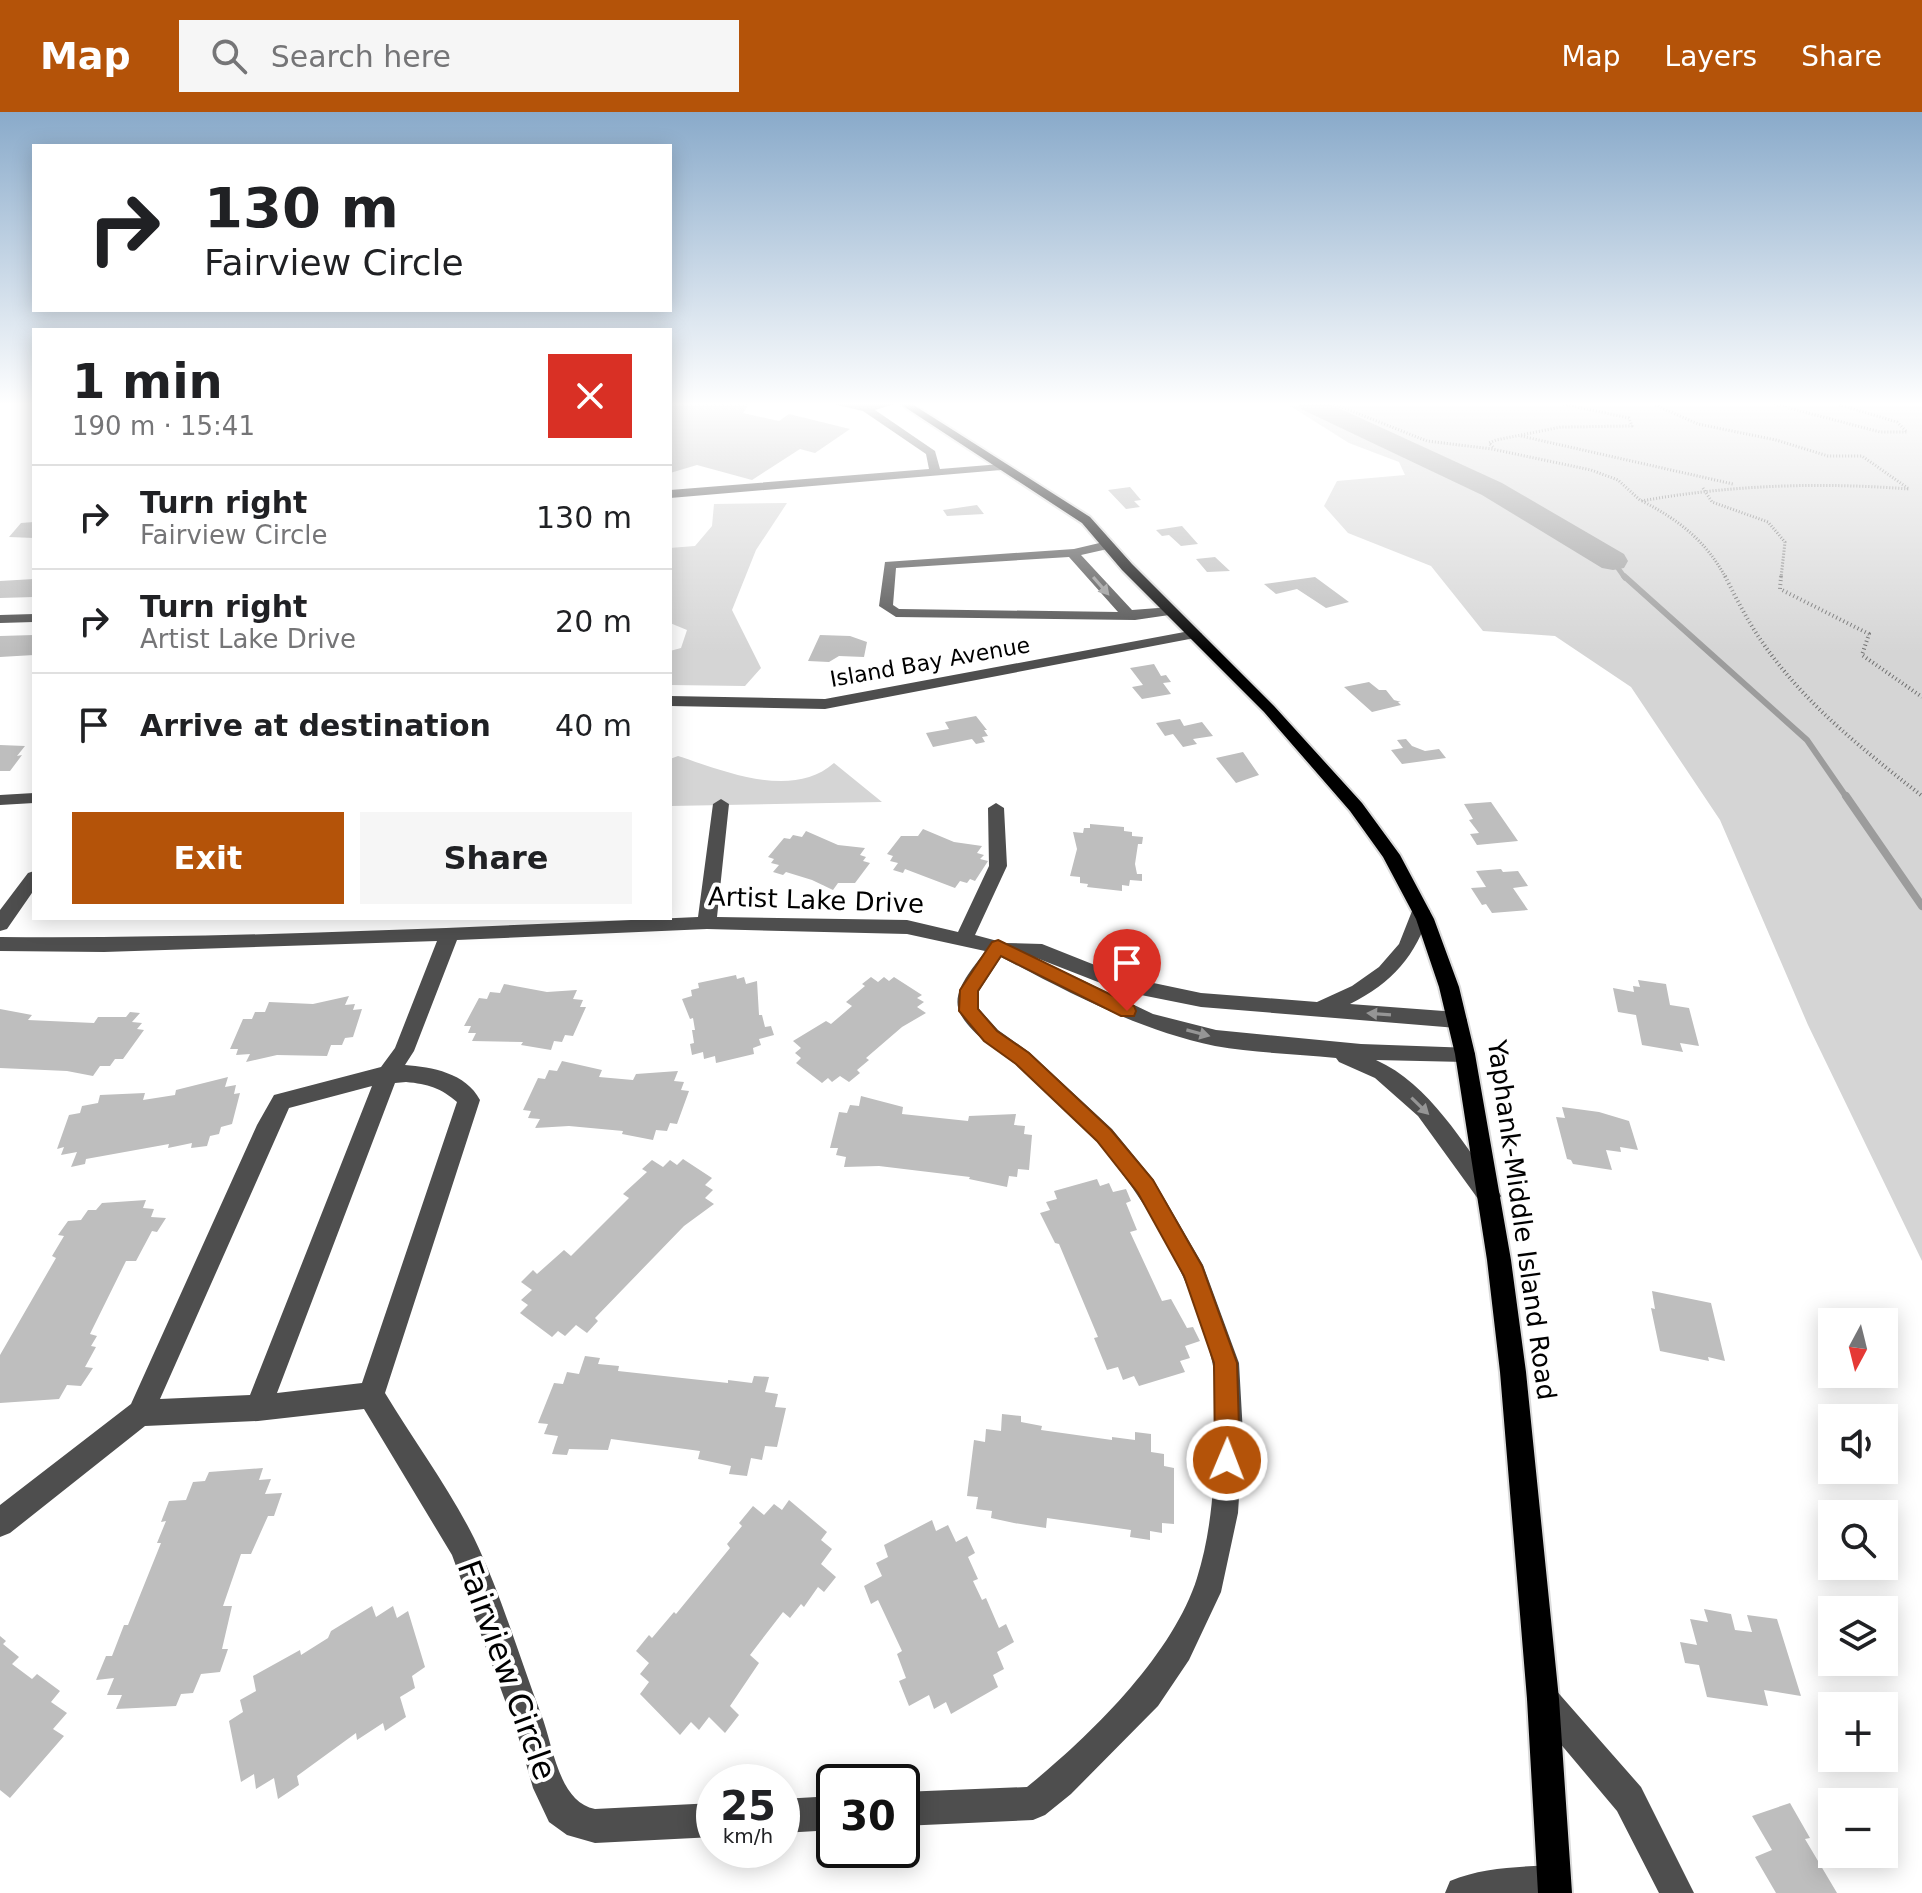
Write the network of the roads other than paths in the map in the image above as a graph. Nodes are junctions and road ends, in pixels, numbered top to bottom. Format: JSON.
{"nodes":[{"id":1,"x":772,"y":487,"type":"edge"},
{"id":2,"x":1033,"y":487,"type":"edge"},
{"id":3,"x":672,"y":494,"type":"edge"},
{"id":4,"x":1108,"y":545,"type":"junction"},
{"id":5,"x":1074,"y":553,"type":"junction"},
{"id":6,"x":1171,"y":611,"type":"junction"},
{"id":7,"x":1135,"y":616,"type":"junction"},
{"id":8,"x":32,"y":618,"type":"edge"},
{"id":9,"x":0,"y":619,"type":"edge"},
{"id":10,"x":1195,"y":634,"type":"junction"},
{"id":11,"x":672,"y":701,"type":"edge"},
{"id":12,"x":32,"y":798,"type":"edge"},
{"id":13,"x":0,"y":800,"type":"edge"},
{"id":14,"x":721,"y":804,"type":"dead end"},
{"id":15,"x":996,"y":808,"type":"dead end"},
{"id":16,"x":32,"y":880,"type":"edge"},
{"id":17,"x":1421,"y":911,"type":"junction"},
{"id":18,"x":341,"y":920,"type":"edge"},
{"id":19,"x":707,"y":923,"type":"junction"},
{"id":20,"x":0,"y":924,"type":"edge"},
{"id":21,"x":450,"y":933,"type":"junction"},
{"id":22,"x":965,"y":937,"type":"junction"},
{"id":23,"x":332,"y":939,"type":"junction"},
{"id":24,"x":0,"y":944,"type":"edge"},
{"id":25,"x":998,"y":947,"type":"junction"},
{"id":26,"x":1319,"y":1009,"type":"junction"},
{"id":27,"x":1457,"y":1020,"type":"junction"},
{"id":28,"x":1332,"y":1049,"type":"junction"},
{"id":29,"x":1465,"y":1054,"type":"junction"},
{"id":30,"x":387,"y":1075,"type":"junction"},
{"id":31,"x":1490,"y":1196,"type":"junction"},
{"id":32,"x":371,"y":1395,"type":"junction"},
{"id":33,"x":258,"y":1408,"type":"junction"},
{"id":34,"x":140,"y":1413,"type":"junction"},
{"id":35,"x":0,"y":1523,"type":"edge"},
{"id":36,"x":1543,"y":1699,"type":"junction"},
{"id":37,"x":920,"y":1808,"type":"edge"},
{"id":38,"x":696,"y":1821,"type":"edge"},
{"id":39,"x":1554,"y":1888,"type":"edge"},
{"id":40,"x":1462,"y":1893,"type":"edge"},
{"id":41,"x":1677,"y":1893,"type":"edge"}],
"edges":[{"from":1,"to":3,"type":"street"},
{"from":2,"to":4,"type":"main road","name":"Yaphank-Middle Island Road"},
{"from":4,"to":5,"type":"street"},
{"from":4,"to":6,"type":"main road","name":"Yaphank-Middle Island Road"},
{"from":5,"to":7,"type":"street","one_way":true},
{"from":5,"to":7,"type":"street"},
{"from":6,"to":7,"type":"street"},
{"from":6,"to":10,"type":"main road","name":"Yaphank-Middle Island Road"},
{"from":8,"to":9,"type":"street"},
{"from":10,"to":11,"type":"street","name":"Island Bay Avenue"},
{"from":10,"to":17,"type":"main road","name":"Yaphank-Middle Island Road"},
{"from":12,"to":13,"type":"street"},
{"from":14,"to":19,"type":"street"},
{"from":15,"to":22,"type":"street"},
{"from":16,"to":20,"type":"street"},
{"from":17,"to":26,"type":"street"},
{"from":17,"to":27,"type":"main road","name":"Yaphank-Middle Island Road"},
{"from":18,"to":23,"type":"street"},
{"from":19,"to":21,"type":"street","name":"Artist Lake Drive"},
{"from":19,"to":22,"type":"street","name":"Artist Lake Drive"},
{"from":21,"to":23,"type":"street","name":"Artist Lake Drive"},
{"from":21,"to":30,"type":"street"},
{"from":22,"to":25,"type":"street","name":"Artist Lake Drive"},
{"from":23,"to":24,"type":"street","name":"Artist Lake Drive"},
{"from":25,"to":26,"type":"street"},
{"from":25,"to":28,"type":"street","name":"Artist Lake Drive","one_way":true},
{"from":25,"to":37,"type":"street"},
{"from":27,"to":26,"type":"street","one_way":true},
{"from":27,"to":29,"type":"main road","name":"Yaphank-Middle Island Road"},
{"from":28,"to":29,"type":"street","name":"Artist Lake Drive"},
{"from":28,"to":31,"type":"street","one_way":true},
{"from":29,"to":31,"type":"main road","name":"Yaphank-Middle Island Road"},
{"from":30,"to":32,"type":"street"},
{"from":30,"to":33,"type":"street"},
{"from":30,"to":34,"type":"street"},
{"from":31,"to":36,"type":"main road","name":"Yaphank-Middle Island Road"},
{"from":32,"to":33,"type":"street"},
{"from":32,"to":38,"type":"street","name":"Fairview Circle"},
{"from":33,"to":34,"type":"street"},
{"from":34,"to":35,"type":"street"},
{"from":36,"to":39,"type":"main road","name":"Yaphank-Middle Island Road"},
{"from":36,"to":41,"type":"street"},
{"from":39,"to":40,"type":"street"}]}
